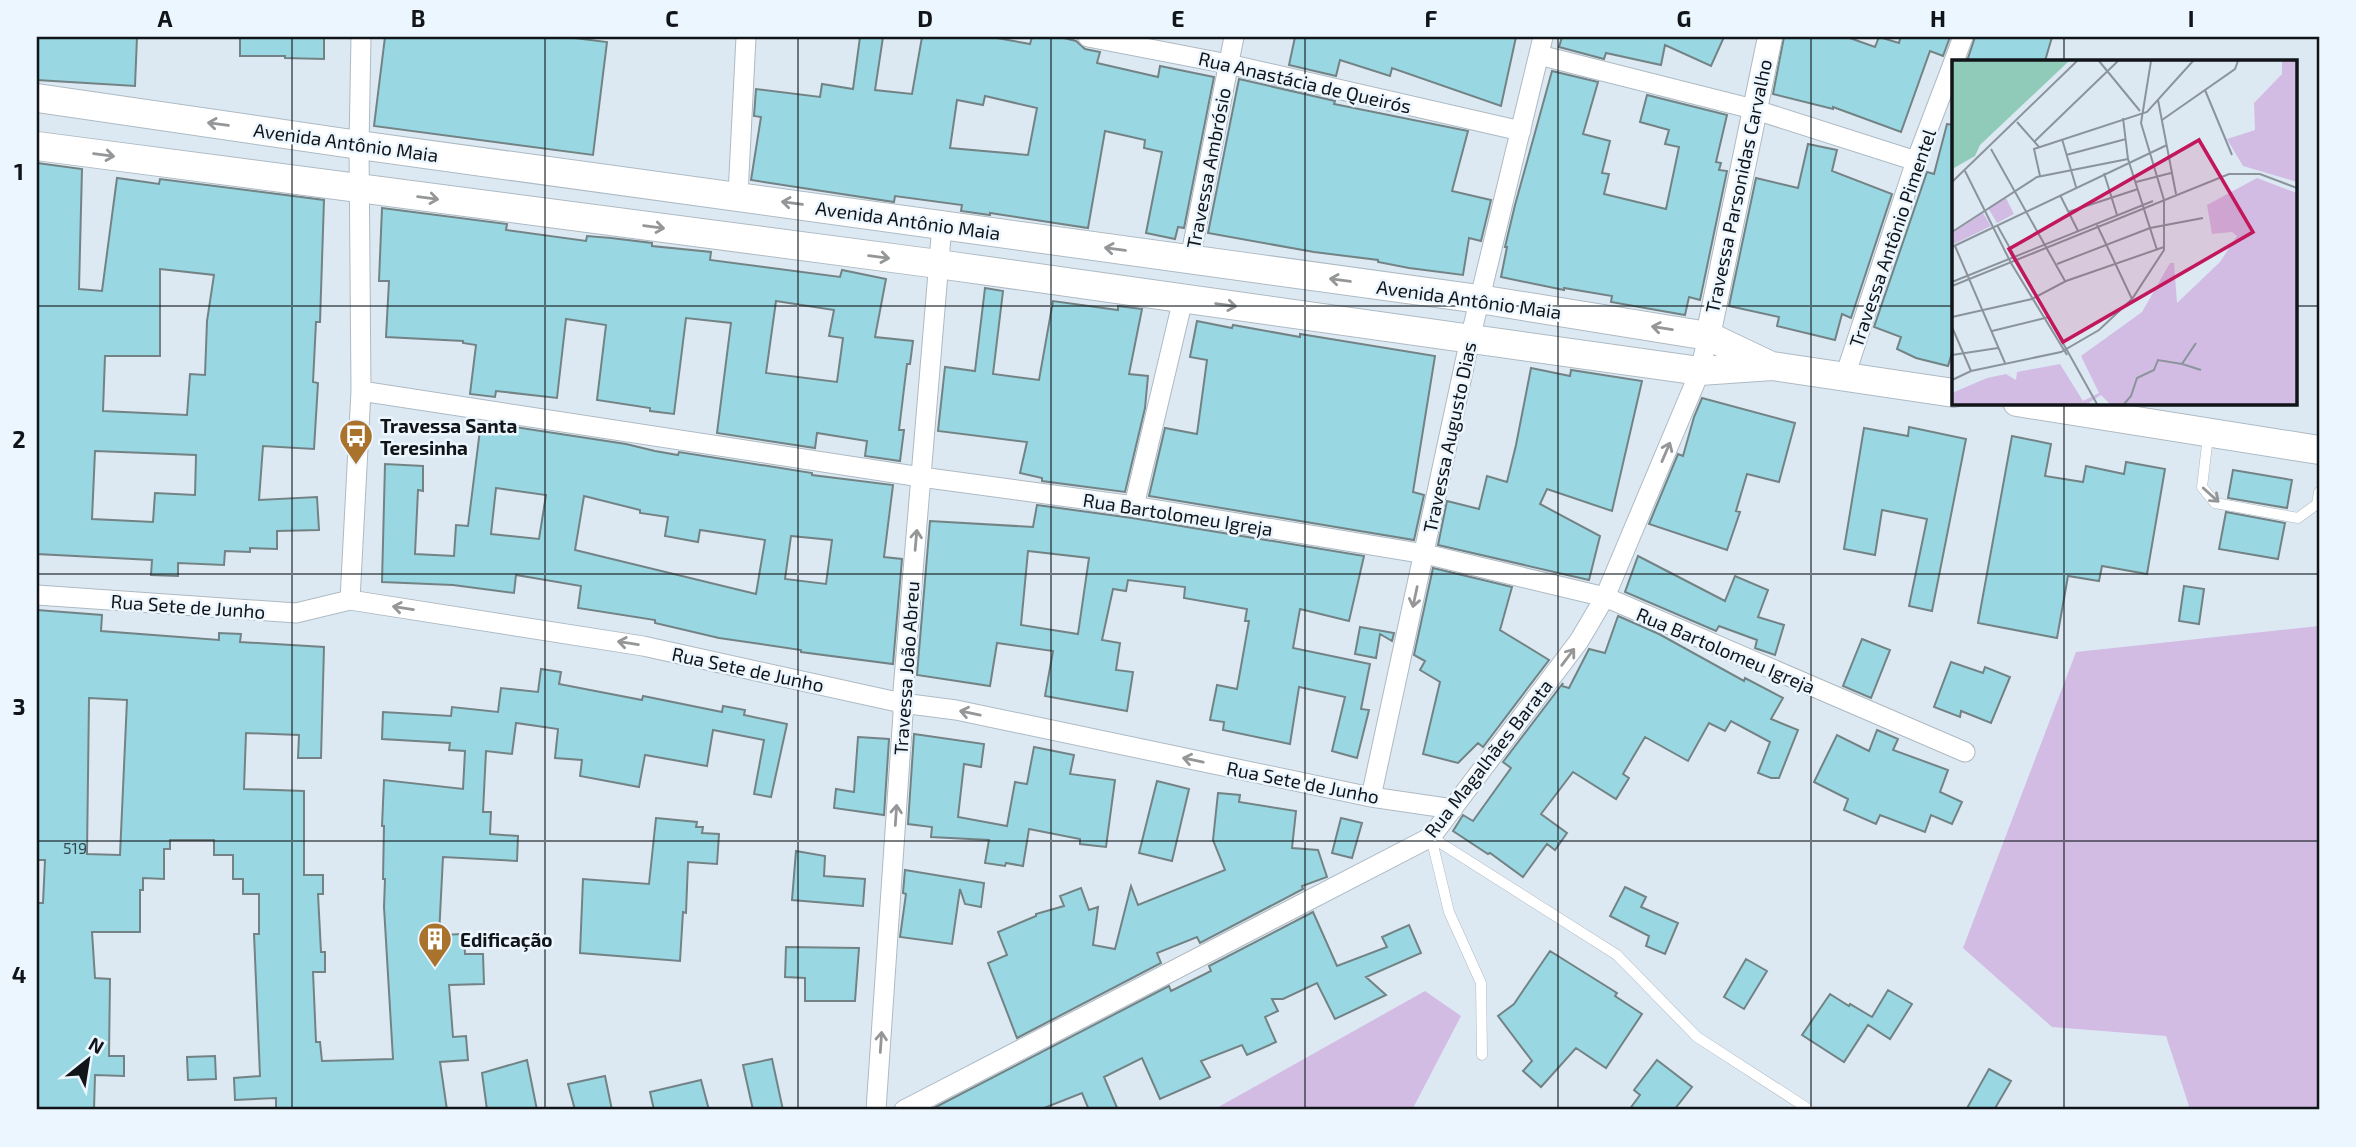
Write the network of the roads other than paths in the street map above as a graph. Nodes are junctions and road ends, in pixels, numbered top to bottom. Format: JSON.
{"nodes":[{"id":1,"x":361,"y":37,"type":"edge"},
{"id":2,"x":746,"y":37,"type":"edge"},
{"id":3,"x":1088,"y":37,"type":"edge"},
{"id":4,"x":1234,"y":37,"type":"edge"},
{"id":5,"x":1770,"y":37,"type":"edge"},
{"id":6,"x":1963,"y":37,"type":"edge"},
{"id":7,"x":1541,"y":46,"type":"edge"},
{"id":8,"x":1954,"y":60,"type":"edge"},
{"id":9,"x":1228,"y":64,"type":"junction"},
{"id":10,"x":1952,"y":66,"type":"edge"},
{"id":11,"x":37,"y":98,"type":"edge"},
{"id":12,"x":1753,"y":109,"type":"junction"},
{"id":13,"x":1521,"y":131,"type":"junction"},
{"id":14,"x":359,"y":145,"type":"junction"},
{"id":15,"x":37,"y":146,"type":"edge"},
{"id":16,"x":1916,"y":161,"type":"junction"},
{"id":17,"x":360,"y":189,"type":"junction"},
{"id":18,"x":738,"y":195,"type":"junction"},
{"id":19,"x":942,"y":225,"type":"junction"},
{"id":20,"x":1190,"y":259,"type":"junction"},
{"id":21,"x":938,"y":264,"type":"junction"},
{"id":22,"x":1184,"y":299,"type":"junction"},
{"id":23,"x":1479,"y":299,"type":"junction"},
{"id":24,"x":1708,"y":336,"type":"junction"},
{"id":25,"x":1470,"y":339,"type":"junction"},
{"id":26,"x":1772,"y":366,"type":"junction"},
{"id":27,"x":1700,"y":371,"type":"junction"},
{"id":28,"x":1845,"y":376,"type":"junction"},
{"id":29,"x":361,"y":391,"type":"junction"},
{"id":30,"x":1952,"y":393,"type":"edge"},
{"id":31,"x":2030,"y":404,"type":"edge"},
{"id":32,"x":2209,"y":432,"type":"junction"},
{"id":33,"x":2319,"y":450,"type":"edge"},
{"id":34,"x":921,"y":477,"type":"junction"},
{"id":35,"x":2319,"y":492,"type":"edge"},
{"id":36,"x":1134,"y":506,"type":"junction"},
{"id":37,"x":1425,"y":554,"type":"junction"},
{"id":38,"x":37,"y":595,"type":"edge"},
{"id":39,"x":1605,"y":597,"type":"junction"},
{"id":40,"x":350,"y":600,"type":"junction"},
{"id":41,"x":902,"y":703,"type":"junction"},
{"id":42,"x":1965,"y":752,"type":"dead end"},
{"id":43,"x":1371,"y":797,"type":"junction"},
{"id":44,"x":1452,"y":809,"type":"junction"},
{"id":45,"x":1431,"y":837,"type":"junction"},
{"id":46,"x":1482,"y":1055,"type":"dead end"},
{"id":47,"x":876,"y":1110,"type":"edge"},
{"id":48,"x":904,"y":1110,"type":"edge"},
{"id":49,"x":1810,"y":1110,"type":"edge"}],
"edges":[{"from":1,"to":14,"type":"street"},
{"from":2,"to":18,"type":"street"},
{"from":3,"to":9,"type":"street","name":"Rua Anastácia de Queirós"},
{"from":4,"to":9,"type":"street","name":"Travessa Ambrósio"},
{"from":5,"to":12,"type":"street","name":"Travessa Parsonidas Carvalho"},
{"from":6,"to":8,"type":"street","name":"Travessa Antônio Pimentel"},
{"from":7,"to":12,"type":"street"},
{"from":7,"to":13,"type":"street","name":"Travessa Augusto Dias"},
{"from":9,"to":13,"type":"street","name":"Rua Anastácia de Queirós"},
{"from":9,"to":20,"type":"street","name":"Travessa Ambrósio"},
{"from":10,"to":16,"type":"street","name":"Travessa Antônio Pimentel"},
{"from":14,"to":11,"type":"main road","name":"Avenida Antônio Maia","one_way":true},
{"from":12,"to":16,"type":"street"},
{"from":12,"to":24,"type":"street","name":"Travessa Parsonidas Carvalho"},
{"from":13,"to":23,"type":"street","name":"Travessa Augusto Dias"},
{"from":14,"to":17,"type":"street"},
{"from":14,"to":18,"type":"main road","name":"Avenida Antônio Maia"},
{"from":15,"to":17,"type":"main road","name":"Avenida Antônio Maia","one_way":true},
{"from":16,"to":28,"type":"street","name":"Travessa Antônio Pimentel"},
{"from":17,"to":21,"type":"main road","name":"Avenida Antônio Maia","one_way":true},
{"from":17,"to":29,"type":"street"},
{"from":19,"to":18,"type":"main road","name":"Avenida Antônio Maia","one_way":true},
{"from":20,"to":19,"type":"main road","name":"Avenida Antônio Maia","one_way":true},
{"from":19,"to":21,"type":"street","name":"Travessa João Abreu"},
{"from":23,"to":20,"type":"main road","name":"Avenida Antônio Maia","one_way":true},
{"from":21,"to":22,"type":"main road","name":"Avenida Antônio Maia"},
{"from":21,"to":34,"type":"street","name":"Travessa João Abreu"},
{"from":22,"to":25,"type":"main road","name":"Avenida Antônio Maia","one_way":true},
{"from":22,"to":36,"type":"street"},
{"from":24,"to":23,"type":"main road","name":"Avenida Antônio Maia","one_way":true},
{"from":23,"to":25,"type":"street","name":"Travessa Augusto Dias"},
{"from":24,"to":26,"type":"main road","name":"Avenida Antônio Maia"},
{"from":24,"to":27,"type":"street","name":"Rua Magalhães Barata"},
{"from":25,"to":27,"type":"main road","name":"Avenida Antônio Maia"},
{"from":25,"to":37,"type":"street","name":"Travessa Augusto Dias"},
{"from":26,"to":27,"type":"main road","name":"Avenida Antônio Maia"},
{"from":26,"to":28,"type":"main road","name":"Avenida Antônio Maia"},
{"from":39,"to":27,"type":"street","name":"Rua Magalhães Barata","one_way":true},
{"from":28,"to":30,"type":"main road","name":"Avenida Antônio Maia"},
{"from":29,"to":34,"type":"street","name":"Rua Bartolomeu Igreja"},
{"from":29,"to":40,"type":"street"},
{"from":31,"to":32,"type":"main road"},
{"from":32,"to":33,"type":"main road"},
{"from":32,"to":35,"type":"lane","one_way":true},
{"from":34,"to":36,"type":"street","name":"Rua Bartolomeu Igreja"},
{"from":41,"to":34,"type":"street","name":"Travessa João Abreu","one_way":true},
{"from":36,"to":37,"type":"street","name":"Rua Bartolomeu Igreja"},
{"from":37,"to":39,"type":"street","name":"Rua Bartolomeu Igreja"},
{"from":37,"to":43,"type":"street","name":"Travessa Augusto Dias","one_way":true},
{"from":38,"to":40,"type":"street","name":"Rua Sete de Junho"},
{"from":39,"to":42,"type":"street","name":"Rua Bartolomeu Igreja"},
{"from":44,"to":39,"type":"street","name":"Rua Magalhães Barata","one_way":true},
{"from":41,"to":40,"type":"street","name":"Rua Sete de Junho","one_way":true},
{"from":43,"to":41,"type":"street","name":"Rua Sete de Junho","one_way":true},
{"from":47,"to":41,"type":"street","name":"Travessa João Abreu","one_way":true},
{"from":43,"to":44,"type":"street","name":"Rua Sete de Junho"},
{"from":44,"to":45,"type":"street","name":"Rua Magalhães Barata"},
{"from":45,"to":46,"type":"lane"},
{"from":45,"to":48,"type":"street","name":"Rua Magalhães Barata"},
{"from":45,"to":49,"type":"lane"}]}
